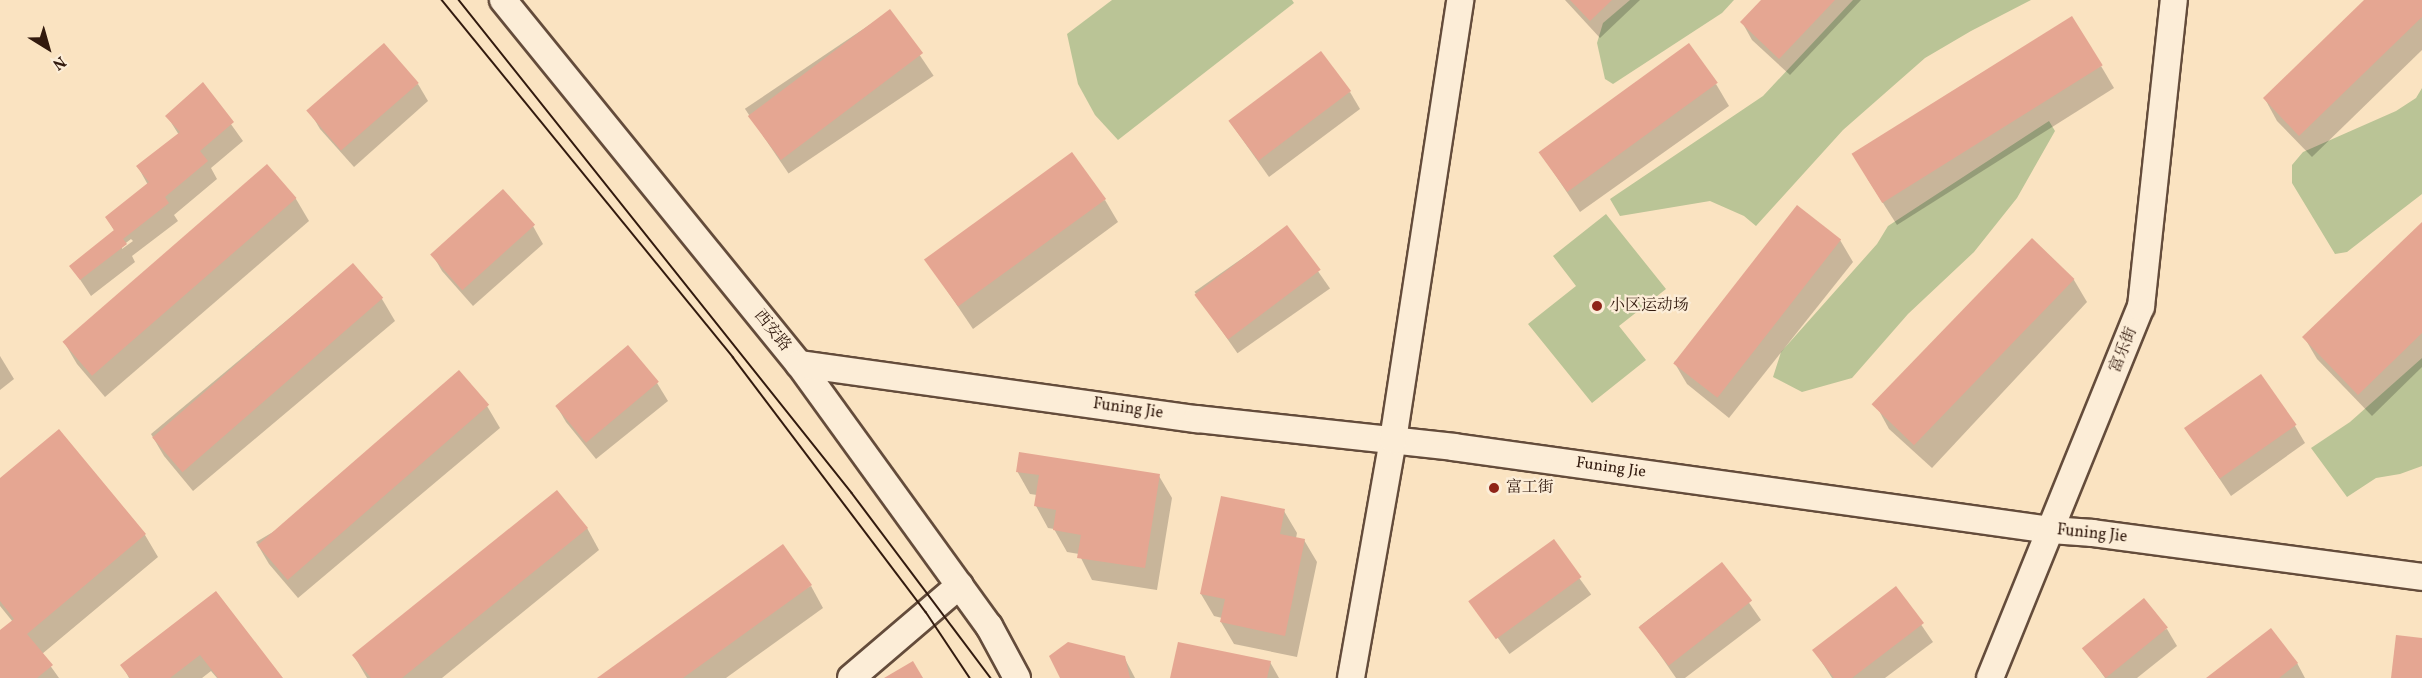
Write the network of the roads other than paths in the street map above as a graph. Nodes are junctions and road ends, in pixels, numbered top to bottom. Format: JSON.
{"nodes":[{"id":1,"x":503,"y":0,"type":"edge"},
{"id":2,"x":1460,"y":0,"type":"edge"},
{"id":3,"x":2174,"y":0,"type":"edge"},
{"id":4,"x":799,"y":364,"type":"junction"},
{"id":5,"x":1393,"y":440,"type":"junction"},
{"id":6,"x":2051,"y":530,"type":"junction"},
{"id":7,"x":2422,"y":577,"type":"edge"},
{"id":8,"x":960,"y":585,"type":"junction"},
{"id":9,"x":851,"y":678,"type":"edge"},
{"id":10,"x":1017,"y":678,"type":"edge"},
{"id":11,"x":1351,"y":678,"type":"edge"},
{"id":12,"x":1990,"y":678,"type":"edge"}],
"edges":[{"from":1,"to":4,"type":"street","name":"西安路"},
{"from":2,"to":5,"type":"street"},
{"from":3,"to":6,"type":"street","name":"富乐街"},
{"from":4,"to":5,"type":"street","name":"Funing Jie"},
{"from":4,"to":8,"type":"street","name":"西安路"},
{"from":5,"to":6,"type":"street","name":"Funing Jie"},
{"from":5,"to":11,"type":"street"},
{"from":6,"to":7,"type":"street","name":"Funing Jie"},
{"from":6,"to":12,"type":"street","name":"富乐街"},
{"from":8,"to":9,"type":"street"},
{"from":8,"to":10,"type":"street","name":"西安路"}]}
